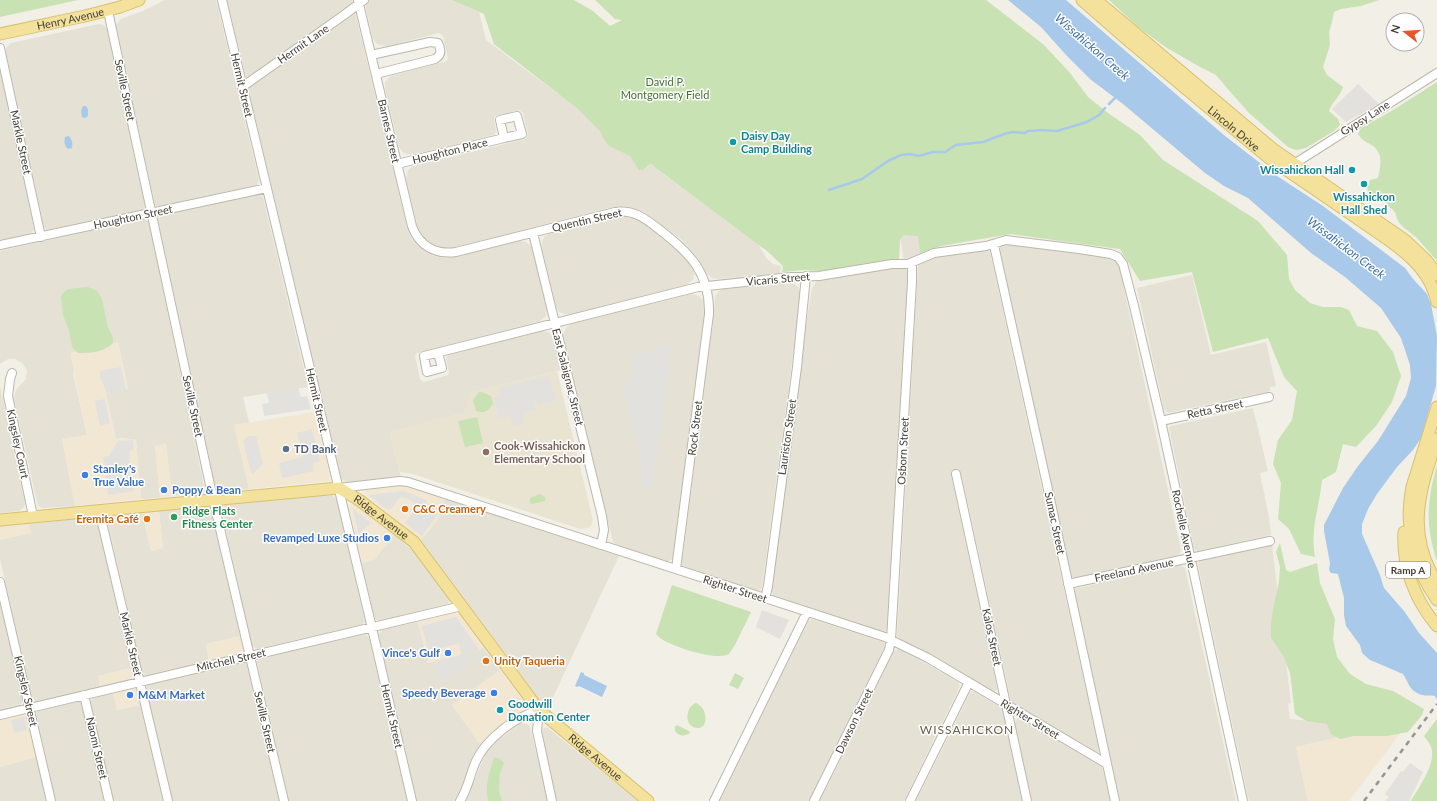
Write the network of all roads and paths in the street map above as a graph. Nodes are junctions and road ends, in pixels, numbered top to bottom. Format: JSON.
{"nodes":[{"id":1,"x":139,"y":0,"type":"edge"},
{"id":2,"x":222,"y":0,"type":"edge"},
{"id":3,"x":1082,"y":0,"type":"edge"},
{"id":4,"x":1096,"y":0,"type":"edge"},
{"id":5,"x":360,"y":1,"type":"edge"},
{"id":6,"x":108,"y":10,"type":"junction"},
{"id":7,"x":0,"y":34,"type":"edge"},
{"id":8,"x":0,"y":48,"type":"edge"},
{"id":9,"x":371,"y":55,"type":"junction"},
{"id":10,"x":1437,"y":73,"type":"edge"},
{"id":11,"x":376,"y":74,"type":"junction"},
{"id":12,"x":242,"y":87,"type":"junction"},
{"id":13,"x":504,"y":138,"type":"dead end"},
{"id":14,"x":397,"y":164,"type":"junction"},
{"id":15,"x":1294,"y":164,"type":"junction"},
{"id":16,"x":267,"y":188,"type":"junction"},
{"id":17,"x":152,"y":213,"type":"junction"},
{"id":18,"x":533,"y":233,"type":"junction"},
{"id":19,"x":41,"y":236,"type":"junction"},
{"id":20,"x":994,"y":244,"type":"junction"},
{"id":21,"x":0,"y":245,"type":"edge"},
{"id":22,"x":438,"y":252,"type":"joint"},
{"id":23,"x":1120,"y":259,"type":"joint"},
{"id":24,"x":912,"y":263,"type":"junction"},
{"id":25,"x":1437,"y":275,"type":"edge"},
{"id":26,"x":806,"y":276,"type":"junction"},
{"id":27,"x":706,"y":286,"type":"junction"},
{"id":28,"x":1437,"y":302,"type":"edge"},
{"id":29,"x":555,"y":323,"type":"junction"},
{"id":30,"x":438,"y":353,"type":"dead end"},
{"id":31,"x":12,"y":373,"type":"dead end"},
{"id":32,"x":1269,"y":398,"type":"dead end"},
{"id":33,"x":1437,"y":407,"type":"edge"},
{"id":34,"x":1161,"y":421,"type":"junction"},
{"id":35,"x":1437,"y":439,"type":"edge"},
{"id":36,"x":956,"y":474,"type":"dead end"},
{"id":37,"x":339,"y":488,"type":"junction"},
{"id":38,"x":213,"y":499,"type":"junction"},
{"id":39,"x":1409,"y":508,"type":"junction"},
{"id":40,"x":99,"y":510,"type":"junction"},
{"id":41,"x":33,"y":516,"type":"junction"},
{"id":42,"x":0,"y":520,"type":"edge"},
{"id":43,"x":1270,"y":541,"type":"dead end"},
{"id":44,"x":601,"y":545,"type":"junction"},
{"id":45,"x":1190,"y":558,"type":"junction"},
{"id":46,"x":676,"y":569,"type":"junction"},
{"id":47,"x":0,"y":582,"type":"edge"},
{"id":48,"x":1437,"y":583,"type":"edge"},
{"id":49,"x":1068,"y":584,"type":"junction"},
{"id":50,"x":765,"y":598,"type":"junction"},
{"id":51,"x":1437,"y":600,"type":"edge"},
{"id":52,"x":462,"y":606,"type":"junction"},
{"id":53,"x":807,"y":612,"type":"junction"},
{"id":54,"x":1437,"y":626,"type":"edge"},
{"id":55,"x":372,"y":628,"type":"junction"},
{"id":56,"x":891,"y":640,"type":"junction"},
{"id":57,"x":250,"y":656,"type":"junction"},
{"id":58,"x":140,"y":682,"type":"junction"},
{"id":59,"x":969,"y":682,"type":"junction"},
{"id":60,"x":84,"y":695,"type":"junction"},
{"id":61,"x":1007,"y":705,"type":"junction"},
{"id":62,"x":30,"y":708,"type":"junction"},
{"id":63,"x":539,"y":710,"type":"junction"},
{"id":64,"x":0,"y":714,"type":"edge"},
{"id":65,"x":1107,"y":764,"type":"junction"},
{"id":66,"x":51,"y":801,"type":"edge"},
{"id":67,"x":109,"y":801,"type":"edge"},
{"id":68,"x":168,"y":801,"type":"edge"},
{"id":69,"x":284,"y":801,"type":"edge"},
{"id":70,"x":412,"y":801,"type":"edge"},
{"id":71,"x":460,"y":801,"type":"edge"},
{"id":72,"x":552,"y":801,"type":"edge"},
{"id":73,"x":648,"y":801,"type":"edge"},
{"id":74,"x":714,"y":801,"type":"edge"},
{"id":75,"x":814,"y":801,"type":"edge"},
{"id":76,"x":910,"y":801,"type":"edge"},
{"id":77,"x":1027,"y":801,"type":"edge"},
{"id":78,"x":1115,"y":801,"type":"edge"},
{"id":79,"x":1243,"y":801,"type":"edge"}],
"edges":[{"from":1,"to":6,"type":"main road","name":"Henry Avenue"},
{"from":2,"to":12,"type":"street","name":"Hermit Street"},
{"from":3,"to":28,"type":"main road","name":"Lincoln Drive"},
{"from":4,"to":15,"type":"main road","name":"Lincoln Drive"},
{"from":5,"to":9,"type":"street","name":"Barnes Street"},
{"from":5,"to":12,"type":"street","name":"Hermit Lane"},
{"from":6,"to":7,"type":"main road","name":"Henry Avenue"},
{"from":6,"to":17,"type":"street","name":"Seville Street"},
{"from":8,"to":19,"type":"street","name":"Markle Street"},
{"from":9,"to":11,"type":"street","name":"Barnes Street"},
{"from":9,"to":11,"type":"street"},
{"from":10,"to":15,"type":"street","name":"Gypsy Lane"},
{"from":11,"to":14,"type":"street","name":"Barnes Street"},
{"from":12,"to":16,"type":"street","name":"Hermit Street"},
{"from":13,"to":14,"type":"street","name":"Houghton Place"},
{"from":14,"to":22,"type":"street","name":"Barnes Street"},
{"from":15,"to":25,"type":"main road","name":"Lincoln Drive"},
{"from":16,"to":17,"type":"street","name":"Houghton Street"},
{"from":16,"to":37,"type":"street","name":"Hermit Street"},
{"from":17,"to":19,"type":"street","name":"Houghton Street"},
{"from":17,"to":38,"type":"street","name":"Seville Street"},
{"from":18,"to":22,"type":"street","name":"Quentin Street"},
{"from":18,"to":27,"type":"street","name":"Quentin Street"},
{"from":18,"to":29,"type":"street","name":"East Salaignac Street"},
{"from":19,"to":21,"type":"street","name":"Houghton Street"},
{"from":20,"to":23,"type":"street","name":"Vicaris Street"},
{"from":20,"to":24,"type":"street","name":"Vicaris Street"},
{"from":20,"to":49,"type":"street","name":"Sumac Street"},
{"from":23,"to":34,"type":"street","name":"Rochelle Avenue"},
{"from":24,"to":26,"type":"street","name":"Vicaris Street"},
{"from":24,"to":56,"type":"street","name":"Osborn Street"},
{"from":26,"to":27,"type":"street","name":"Vicaris Street"},
{"from":26,"to":50,"type":"street","name":"Lauriston Street"},
{"from":27,"to":29,"type":"street","name":"Vicaris Street"},
{"from":27,"to":46,"type":"street","name":"Rock Street"},
{"from":29,"to":30,"type":"street","name":"Vicaris Street"},
{"from":29,"to":44,"type":"street","name":"East Salaignac Street"},
{"from":31,"to":41,"type":"street","name":"Kingsley Court"},
{"from":32,"to":34,"type":"street","name":"Retta Street"},
{"from":33,"to":39,"type":"main road"},
{"from":34,"to":45,"type":"street","name":"Rochelle Avenue"},
{"from":35,"to":48,"type":"main road"},
{"from":36,"to":61,"type":"street","name":"Kalos Street"},
{"from":37,"to":38,"type":"main road"},
{"from":37,"to":44,"type":"street","name":"Righter Street"},
{"from":37,"to":52,"type":"main road","name":"Ridge Avenue"},
{"from":37,"to":55,"type":"street","name":"Hermit Street"},
{"from":38,"to":40,"type":"main road"},
{"from":38,"to":57,"type":"street","name":"Seville Street"},
{"from":39,"to":51,"type":"main road"},
{"from":39,"to":54,"type":"main road","number":"Ramp A"},
{"from":40,"to":41,"type":"main road"},
{"from":40,"to":58,"type":"street","name":"Markle Street"},
{"from":41,"to":42,"type":"main road"},
{"from":43,"to":45,"type":"street","name":"Freeland Avenue"},
{"from":44,"to":46,"type":"street","name":"Righter Street"},
{"from":45,"to":49,"type":"street","name":"Freeland Avenue"},
{"from":45,"to":79,"type":"street","name":"Rochelle Avenue"},
{"from":46,"to":50,"type":"street","name":"Righter Street"},
{"from":47,"to":62,"type":"street","name":"Kingsley Street"},
{"from":49,"to":65,"type":"street","name":"Sumac Street"},
{"from":50,"to":53,"type":"street","name":"Righter Street"},
{"from":52,"to":55,"type":"street","name":"Mitchell Street"},
{"from":52,"to":63,"type":"main road","name":"Ridge Avenue"},
{"from":53,"to":56,"type":"street","name":"Righter Street"},
{"from":53,"to":74,"type":"street"},
{"from":55,"to":57,"type":"street","name":"Mitchell Street"},
{"from":55,"to":70,"type":"street","name":"Hermit Street"},
{"from":56,"to":59,"type":"street","name":"Righter Street"},
{"from":56,"to":75,"type":"street","name":"Dawson Street"},
{"from":57,"to":58,"type":"street","name":"Mitchell Street"},
{"from":57,"to":69,"type":"street","name":"Seville Street"},
{"from":58,"to":60,"type":"street","name":"Mitchell Street"},
{"from":58,"to":68,"type":"street","name":"Markle Street"},
{"from":59,"to":61,"type":"street","name":"Righter Street"},
{"from":59,"to":76,"type":"street"},
{"from":60,"to":62,"type":"street","name":"Mitchell Street"},
{"from":60,"to":67,"type":"street","name":"Naomi Street"},
{"from":61,"to":65,"type":"street","name":"Righter Street"},
{"from":61,"to":77,"type":"street","name":"Kalos Street"},
{"from":62,"to":64,"type":"street","name":"Mitchell Street"},
{"from":62,"to":66,"type":"street","name":"Kingsley Street"},
{"from":63,"to":71,"type":"street"},
{"from":63,"to":72,"type":"street"},
{"from":63,"to":73,"type":"main road","name":"Ridge Avenue"},
{"from":65,"to":78,"type":"street","name":"Sumac Street"}]}
